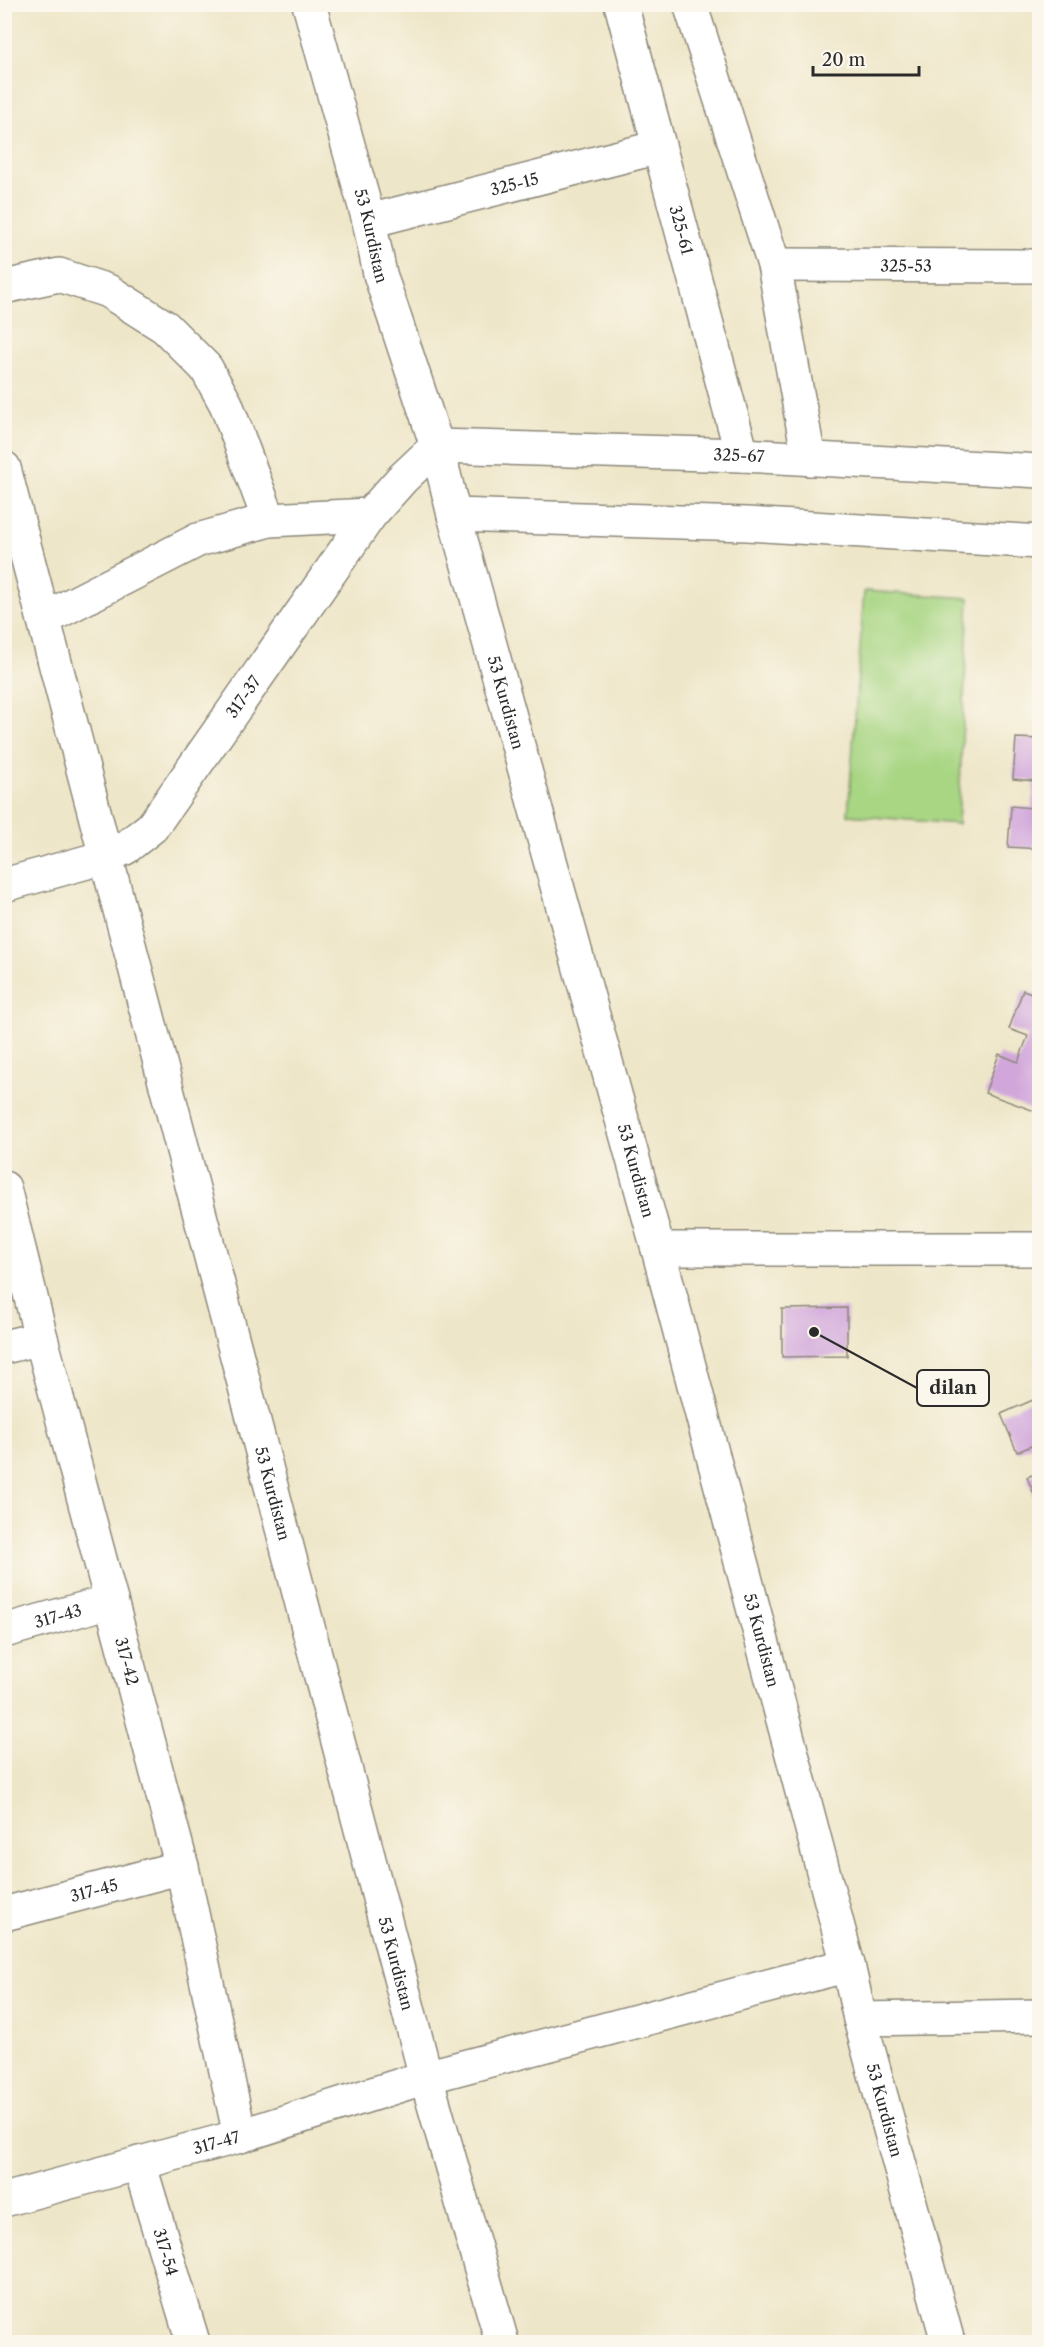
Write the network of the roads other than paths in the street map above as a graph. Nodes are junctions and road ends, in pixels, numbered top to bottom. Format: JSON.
{"nodes":[{"id":1,"x":309,"y":4,"type":"edge"},
{"id":2,"x":621,"y":4,"type":"edge"},
{"id":3,"x":690,"y":4,"type":"edge"},
{"id":4,"x":659,"y":147,"type":"junction"},
{"id":5,"x":369,"y":221,"type":"junction"},
{"id":6,"x":774,"y":266,"type":"junction"},
{"id":7,"x":1040,"y":266,"type":"edge"},
{"id":8,"x":4,"y":287,"type":"edge"},
{"id":9,"x":437,"y":446,"type":"junction"},
{"id":10,"x":742,"y":455,"type":"junction"},
{"id":11,"x":809,"y":459,"type":"junction"},
{"id":12,"x":4,"y":468,"type":"edge"},
{"id":13,"x":1040,"y":471,"type":"edge"},
{"id":14,"x":454,"y":514,"type":"junction"},
{"id":15,"x":370,"y":515,"type":"junction"},
{"id":16,"x":269,"y":520,"type":"junction"},
{"id":17,"x":1040,"y":542,"type":"edge"},
{"id":18,"x":44,"y":619,"type":"junction"},
{"id":19,"x":105,"y":857,"type":"junction"},
{"id":20,"x":4,"y":885,"type":"edge"},
{"id":21,"x":4,"y":1188,"type":"edge"},
{"id":22,"x":658,"y":1249,"type":"junction"},
{"id":23,"x":1040,"y":1250,"type":"edge"},
{"id":24,"x":41,"y":1338,"type":"junction"},
{"id":25,"x":4,"y":1347,"type":"edge"},
{"id":26,"x":111,"y":1601,"type":"junction"},
{"id":27,"x":4,"y":1631,"type":"edge"},
{"id":28,"x":182,"y":1867,"type":"junction"},
{"id":29,"x":4,"y":1914,"type":"edge"},
{"id":30,"x":848,"y":1965,"type":"junction"},
{"id":31,"x":1040,"y":2016,"type":"edge"},
{"id":32,"x":860,"y":2019,"type":"junction"},
{"id":33,"x":426,"y":2077,"type":"junction"},
{"id":34,"x":240,"y":2136,"type":"junction"},
{"id":35,"x":139,"y":2163,"type":"junction"},
{"id":36,"x":4,"y":2200,"type":"edge"},
{"id":37,"x":193,"y":2343,"type":"edge"},
{"id":38,"x":502,"y":2343,"type":"edge"},
{"id":39,"x":948,"y":2343,"type":"edge"}],
"edges":[{"from":1,"to":5,"type":"street","name":"53 Kurdistan"},
{"from":2,"to":4,"type":"street","name":"325-61"},
{"from":3,"to":6,"type":"street"},
{"from":4,"to":5,"type":"street","name":"325-15"},
{"from":4,"to":10,"type":"street","name":"325-61"},
{"from":5,"to":9,"type":"street","name":"53 Kurdistan"},
{"from":6,"to":7,"type":"street","name":"325-53"},
{"from":6,"to":11,"type":"street"},
{"from":8,"to":16,"type":"street"},
{"from":9,"to":10,"type":"street","name":"325-67"},
{"from":9,"to":14,"type":"street","name":"53 Kurdistan"},
{"from":9,"to":15,"type":"street","name":"317-37"},
{"from":10,"to":11,"type":"street","name":"325-67"},
{"from":11,"to":13,"type":"street","name":"325-67"},
{"from":12,"to":18,"type":"street","name":"53 Kurdistan"},
{"from":14,"to":17,"type":"street"},
{"from":14,"to":22,"type":"street","name":"53 Kurdistan"},
{"from":15,"to":16,"type":"street"},
{"from":15,"to":19,"type":"street","name":"317-37"},
{"from":16,"to":18,"type":"street"},
{"from":18,"to":19,"type":"street","name":"53 Kurdistan"},
{"from":19,"to":20,"type":"street","name":"317-37"},
{"from":19,"to":33,"type":"street","name":"53 Kurdistan"},
{"from":21,"to":24,"type":"street","name":"317-42"},
{"from":22,"to":23,"type":"street"},
{"from":22,"to":30,"type":"street","name":"53 Kurdistan"},
{"from":24,"to":25,"type":"street"},
{"from":24,"to":26,"type":"street","name":"317-42"},
{"from":26,"to":27,"type":"street","name":"317-43"},
{"from":26,"to":28,"type":"street","name":"317-42"},
{"from":28,"to":29,"type":"street","name":"317-45"},
{"from":28,"to":34,"type":"street","name":"317-42"},
{"from":30,"to":32,"type":"street","name":"53 Kurdistan"},
{"from":30,"to":33,"type":"street","name":"317-47"},
{"from":31,"to":32,"type":"street"},
{"from":32,"to":39,"type":"street","name":"53 Kurdistan"},
{"from":33,"to":34,"type":"street","name":"317-47"},
{"from":33,"to":38,"type":"street","name":"53 Kurdistan"},
{"from":34,"to":35,"type":"street","name":"317-47"},
{"from":35,"to":36,"type":"street","name":"317-47"},
{"from":35,"to":37,"type":"street","name":"317-54"}]}
